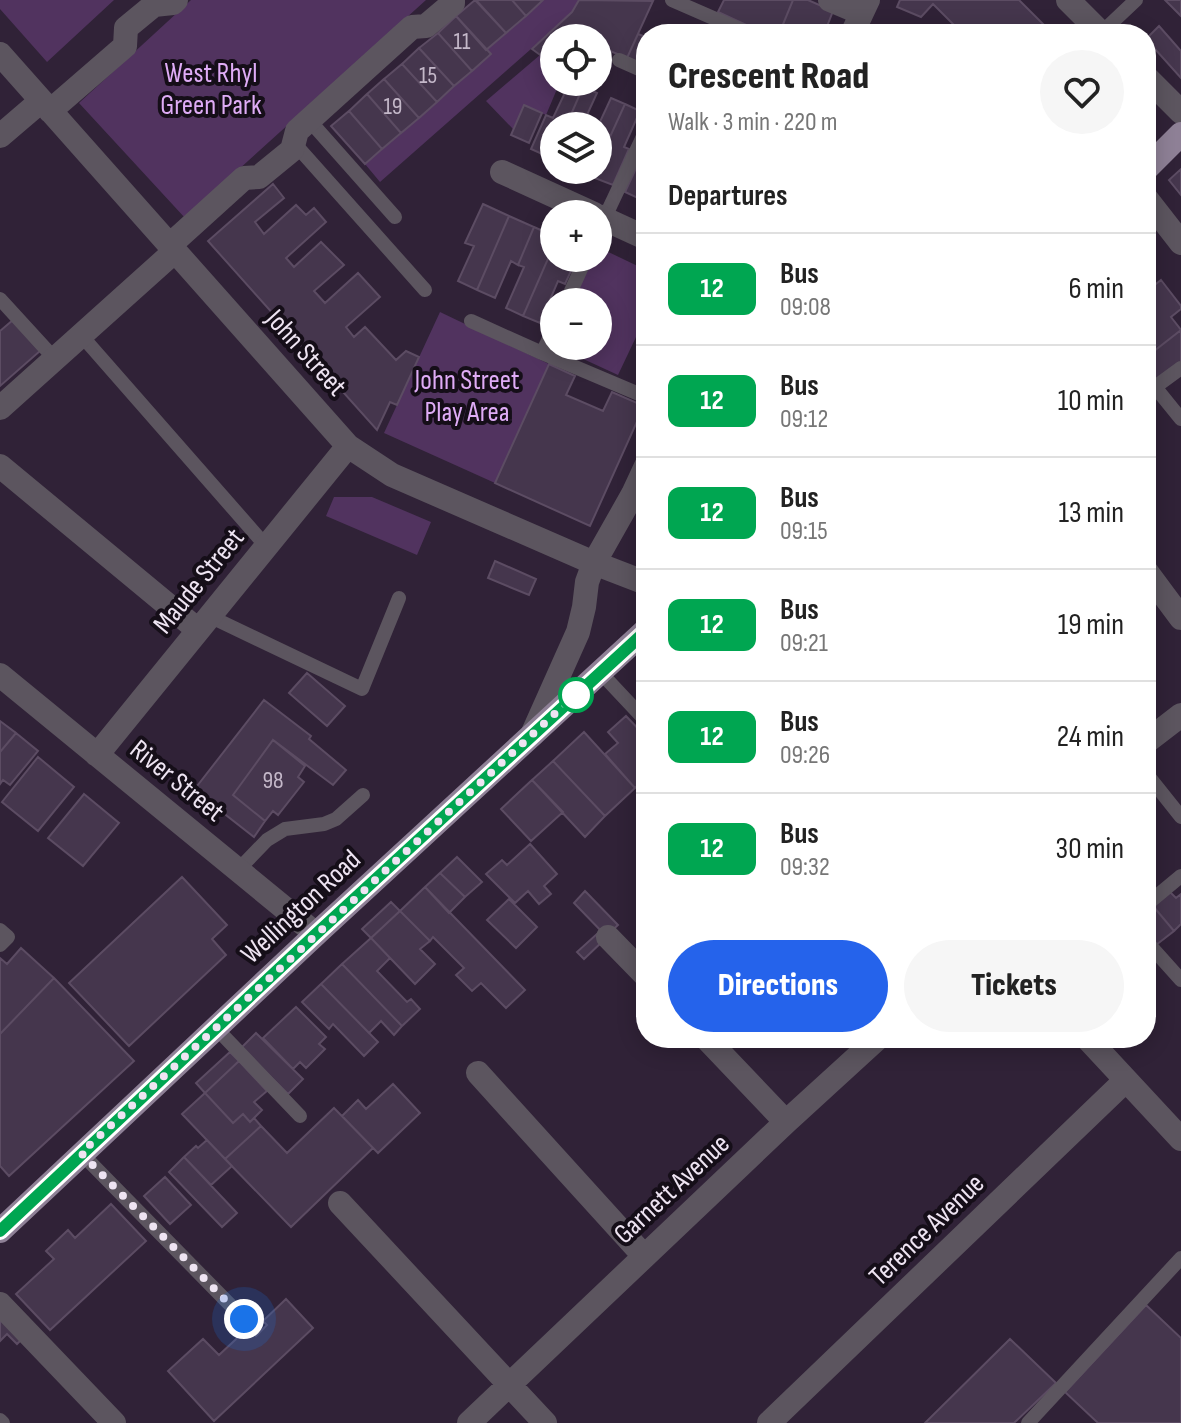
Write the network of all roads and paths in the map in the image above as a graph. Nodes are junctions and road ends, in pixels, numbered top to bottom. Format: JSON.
{"nodes":[{"id":1,"x":176,"y":0,"type":"edge"},
{"id":2,"x":453,"y":0,"type":"edge"},
{"id":3,"x":672,"y":0,"type":"edge"},
{"id":4,"x":830,"y":0,"type":"edge"},
{"id":5,"x":1068,"y":0,"type":"edge"},
{"id":6,"x":1136,"y":0,"type":"edge"},
{"id":7,"x":860,"y":16,"type":"edge"},
{"id":8,"x":727,"y":24,"type":"edge"},
{"id":9,"x":1092,"y":24,"type":"edge"},
{"id":10,"x":1112,"y":24,"type":"edge"},
{"id":11,"x":0,"y":54,"type":"edge"},
{"id":12,"x":619,"y":60,"type":"dead end"},
{"id":13,"x":636,"y":68,"type":"edge"},
{"id":14,"x":1156,"y":87,"type":"edge"},
{"id":15,"x":45,"y":106,"type":"junction"},
{"id":16,"x":1181,"y":112,"type":"edge"},
{"id":17,"x":309,"y":120,"type":"junction"},
{"id":18,"x":1181,"y":134,"type":"edge"},
{"id":19,"x":0,"y":136,"type":"edge"},
{"id":20,"x":294,"y":143,"type":"junction"},
{"id":21,"x":636,"y":149,"type":"edge"},
{"id":22,"x":1156,"y":159,"type":"edge"},
{"id":23,"x":502,"y":172,"type":"dead end"},
{"id":24,"x":558,"y":200,"type":"edge"},
{"id":25,"x":609,"y":200,"type":"edge"},
{"id":26,"x":1156,"y":211,"type":"edge"},
{"id":27,"x":395,"y":217,"type":"dead end"},
{"id":28,"x":612,"y":225,"type":"edge"},
{"id":29,"x":636,"y":234,"type":"edge"},
{"id":30,"x":1181,"y":243,"type":"edge"},
{"id":31,"x":172,"y":248,"type":"junction"},
{"id":32,"x":425,"y":290,"type":"dead end"},
{"id":33,"x":0,"y":299,"type":"edge"},
{"id":34,"x":471,"y":321,"type":"dead end"},
{"id":35,"x":81,"y":335,"type":"junction"},
{"id":36,"x":540,"y":352,"type":"edge"},
{"id":37,"x":54,"y":358,"type":"junction"},
{"id":38,"x":559,"y":360,"type":"edge"},
{"id":39,"x":1181,"y":368,"type":"edge"},
{"id":40,"x":1156,"y":386,"type":"edge"},
{"id":41,"x":1156,"y":388,"type":"edge"},
{"id":42,"x":636,"y":393,"type":"edge"},
{"id":43,"x":0,"y":408,"type":"edge"},
{"id":44,"x":1181,"y":419,"type":"edge"},
{"id":45,"x":348,"y":446,"type":"junction"},
{"id":46,"x":0,"y":466,"type":"edge"},
{"id":47,"x":636,"y":488,"type":"edge"},
{"id":48,"x":266,"y":546,"type":"junction"},
{"id":49,"x":594,"y":563,"type":"junction"},
{"id":50,"x":636,"y":579,"type":"edge"},
{"id":51,"x":1156,"y":584,"type":"edge"},
{"id":52,"x":399,"y":598,"type":"dead end"},
{"id":53,"x":1181,"y":618,"type":"edge"},
{"id":54,"x":204,"y":623,"type":"junction"},
{"id":55,"x":636,"y":639,"type":"edge"},
{"id":56,"x":600,"y":672,"type":"junction"},
{"id":57,"x":0,"y":675,"type":"edge"},
{"id":58,"x":636,"y":710,"type":"edge"},
{"id":59,"x":1181,"y":715,"type":"edge"},
{"id":60,"x":1156,"y":734,"type":"edge"},
{"id":61,"x":532,"y":735,"type":"junction"},
{"id":62,"x":97,"y":755,"type":"junction"},
{"id":63,"x":1156,"y":786,"type":"edge"},
{"id":64,"x":363,"y":795,"type":"dead end"},
{"id":65,"x":1181,"y":817,"type":"edge"},
{"id":66,"x":238,"y":870,"type":"junction"},
{"id":67,"x":1181,"y":876,"type":"edge"},
{"id":68,"x":1156,"y":897,"type":"edge"},
{"id":69,"x":0,"y":930,"type":"edge"},
{"id":70,"x":316,"y":934,"type":"junction"},
{"id":71,"x":608,"y":937,"type":"dead end"},
{"id":72,"x":0,"y":945,"type":"edge"},
{"id":73,"x":1156,"y":952,"type":"edge"},
{"id":74,"x":636,"y":966,"type":"edge"},
{"id":75,"x":1181,"y":980,"type":"edge"},
{"id":76,"x":216,"y":1028,"type":"junction"},
{"id":77,"x":716,"y":1048,"type":"edge"},
{"id":78,"x":867,"y":1048,"type":"edge"},
{"id":79,"x":1096,"y":1048,"type":"edge"},
{"id":80,"x":478,"y":1073,"type":"dead end"},
{"id":81,"x":1126,"y":1080,"type":"junction"},
{"id":82,"x":300,"y":1116,"type":"dead end"},
{"id":83,"x":786,"y":1122,"type":"junction"},
{"id":84,"x":1178,"y":1128,"type":"edge"},
{"id":85,"x":81,"y":1153,"type":"junction"},
{"id":86,"x":340,"y":1203,"type":"dead end"},
{"id":87,"x":2,"y":1224,"type":"edge"},
{"id":88,"x":644,"y":1256,"type":"junction"},
{"id":89,"x":1181,"y":1258,"type":"edge"},
{"id":90,"x":0,"y":1304,"type":"edge"},
{"id":91,"x":244,"y":1319,"type":"dead end"},
{"id":92,"x":509,"y":1385,"type":"junction"},
{"id":93,"x":114,"y":1423,"type":"edge"},
{"id":94,"x":469,"y":1423,"type":"edge"},
{"id":95,"x":545,"y":1423,"type":"edge"},
{"id":96,"x":769,"y":1423,"type":"edge"},
{"id":97,"x":1028,"y":1423,"type":"edge"}],
"edges":[{"from":1,"to":15,"type":"street"},
{"from":2,"to":17,"type":"street"},
{"from":3,"to":8,"type":"lane"},
{"from":4,"to":7,"type":"street"},
{"from":5,"to":9,"type":"street"},
{"from":6,"to":10,"type":"lane"},
{"from":11,"to":15,"type":"street","name":"John Street"},
{"from":12,"to":13,"type":"lane"},
{"from":14,"to":16,"type":"street"},
{"from":15,"to":19,"type":"street"},
{"from":15,"to":31,"type":"street","name":"John Street"},
{"from":17,"to":20,"type":"street"},
{"from":17,"to":27,"type":"lane"},
{"from":18,"to":22,"type":"main road"},
{"from":20,"to":31,"type":"street"},
{"from":20,"to":32,"type":"lane"},
{"from":21,"to":25,"type":"lane"},
{"from":23,"to":24,"type":"street"},
{"from":26,"to":30,"type":"street"},
{"from":28,"to":29,"type":"street"},
{"from":31,"to":35,"type":"street"},
{"from":31,"to":45,"type":"street","name":"John Street"},
{"from":33,"to":37,"type":"lane"},
{"from":34,"to":36,"type":"lane"},
{"from":35,"to":37,"type":"street"},
{"from":35,"to":48,"type":"lane"},
{"from":37,"to":43,"type":"street"},
{"from":38,"to":42,"type":"lane"},
{"from":39,"to":40,"type":"lane"},
{"from":41,"to":44,"type":"lane"},
{"from":45,"to":48,"type":"street","name":"Maude Street"},
{"from":45,"to":49,"type":"street","name":"John Street"},
{"from":46,"to":54,"type":"street"},
{"from":47,"to":49,"type":"street"},
{"from":48,"to":54,"type":"street","name":"Maude Street"},
{"from":49,"to":50,"type":"street","name":"John Street"},
{"from":49,"to":61,"type":"street"},
{"from":51,"to":53,"type":"street"},
{"from":52,"to":54,"type":"lane"},
{"from":54,"to":62,"type":"street","name":"Maude Street"},
{"from":55,"to":56,"type":"main road","name":"Wellington Road"},
{"from":56,"to":58,"type":"lane"},
{"from":56,"to":61,"type":"main road","name":"Wellington Road"},
{"from":57,"to":62,"type":"street","name":"River Street"},
{"from":59,"to":60,"type":"street"},
{"from":61,"to":70,"type":"main road","name":"Wellington Road"},
{"from":62,"to":66,"type":"street","name":"River Street"},
{"from":63,"to":65,"type":"lane"},
{"from":64,"to":66,"type":"lane"},
{"from":66,"to":70,"type":"street","name":"River Street"},
{"from":67,"to":68,"type":"lane"},
{"from":69,"to":72,"type":"lane"},
{"from":70,"to":76,"type":"main road","name":"Wellington Road"},
{"from":71,"to":74,"type":"street"},
{"from":73,"to":75,"type":"lane"},
{"from":76,"to":82,"type":"lane"},
{"from":76,"to":85,"type":"main road","name":"Wellington Road"},
{"from":77,"to":83,"type":"street"},
{"from":78,"to":83,"type":"street","name":"Garnett Avenue"},
{"from":79,"to":81,"type":"street"},
{"from":80,"to":88,"type":"street"},
{"from":81,"to":84,"type":"street"},
{"from":81,"to":96,"type":"street","name":"Terence Avenue"},
{"from":83,"to":88,"type":"street","name":"Garnett Avenue"},
{"from":85,"to":87,"type":"main road","name":"Wellington Road"},
{"from":85,"to":91,"type":"lane"},
{"from":86,"to":92,"type":"street"},
{"from":88,"to":92,"type":"street","name":"Garnett Avenue"},
{"from":89,"to":97,"type":"lane"},
{"from":90,"to":93,"type":"street"},
{"from":92,"to":94,"type":"street","name":"Garnett Avenue"},
{"from":92,"to":95,"type":"street"}]}
